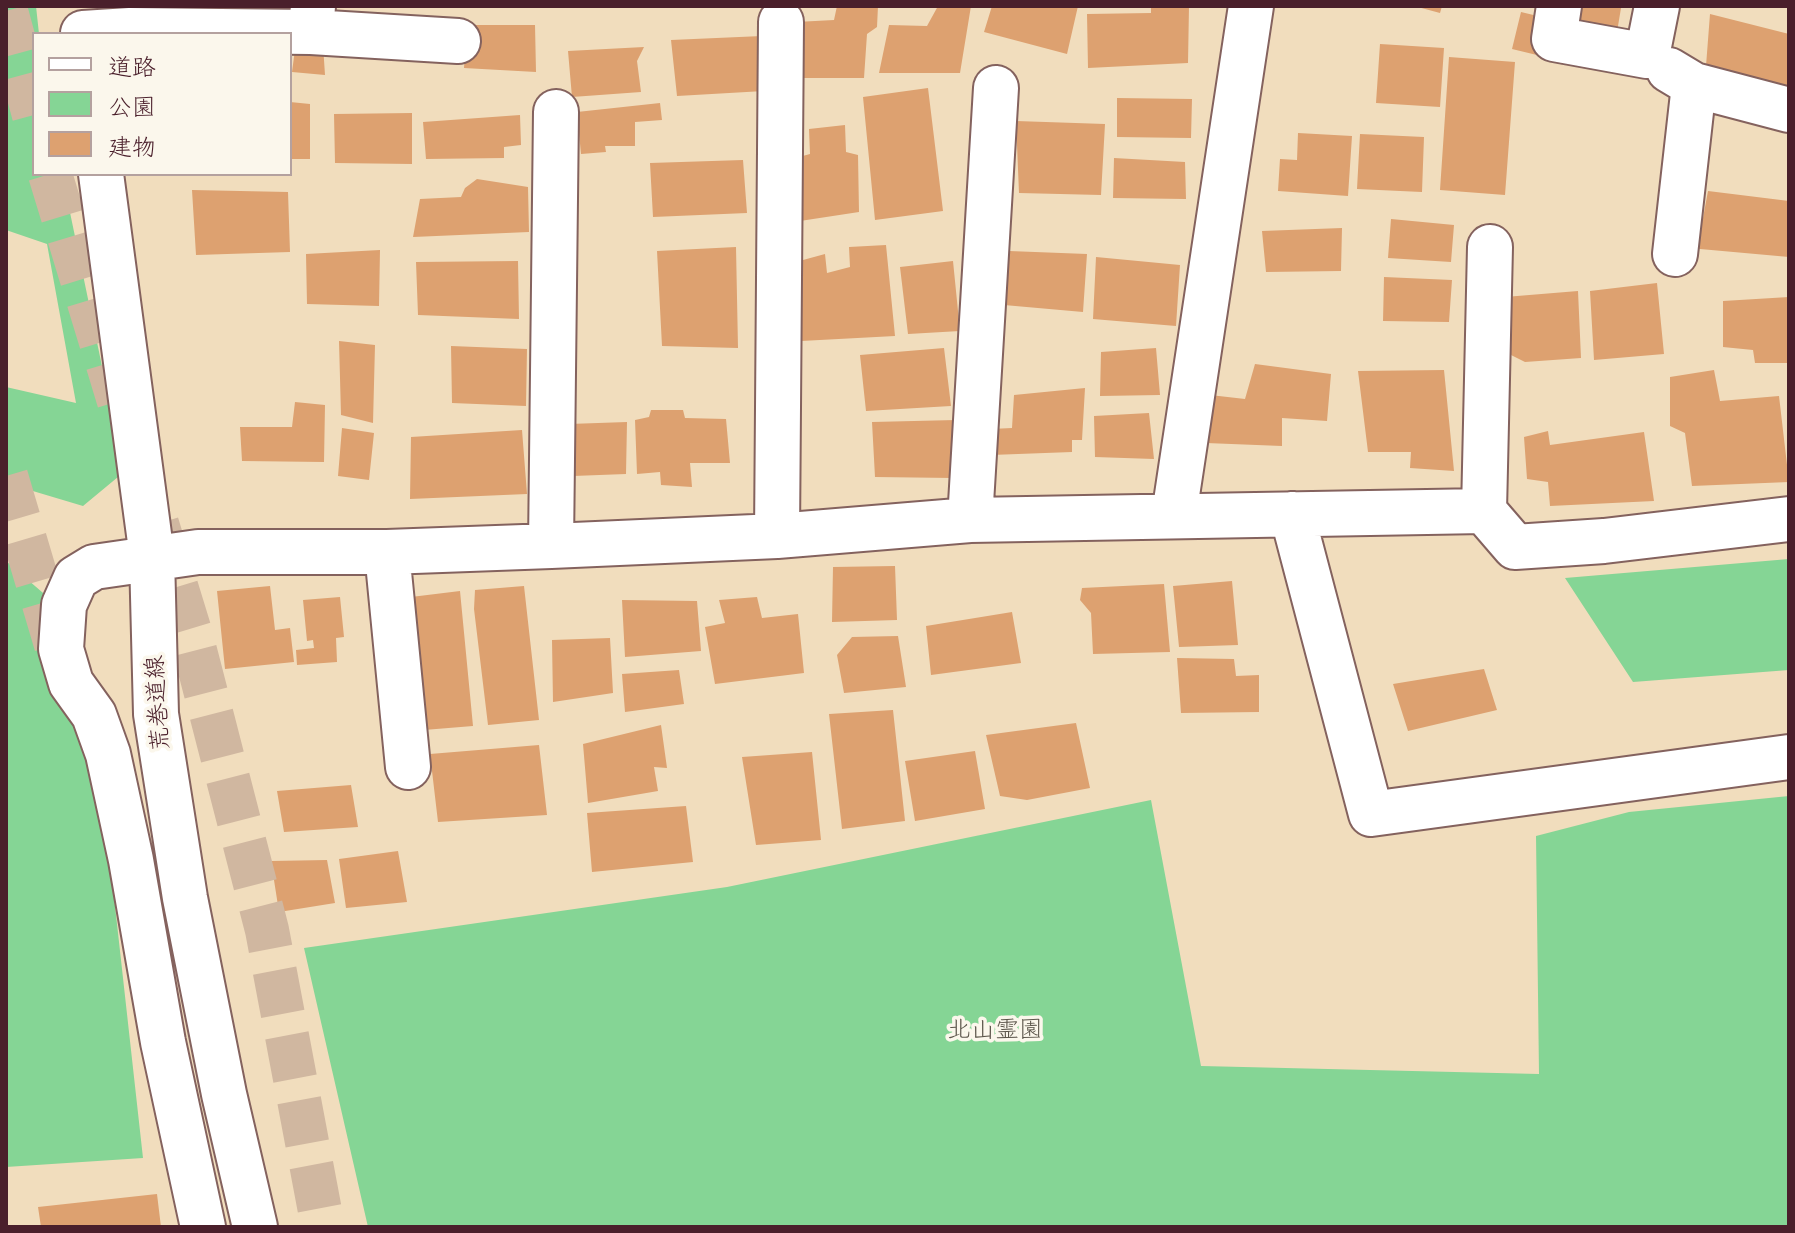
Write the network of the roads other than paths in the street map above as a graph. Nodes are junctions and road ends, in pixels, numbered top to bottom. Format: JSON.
{"nodes":[{"id":1,"x":81,"y":6,"type":"edge"},
{"id":2,"x":1251,"y":6,"type":"edge"},
{"id":3,"x":1559,"y":6,"type":"edge"},
{"id":4,"x":1657,"y":6,"type":"edge"},
{"id":5,"x":312,"y":19,"type":"edge"},
{"id":6,"x":781,"y":22,"type":"dead end"},
{"id":7,"x":83,"y":32,"type":"edge"},
{"id":8,"x":106,"y":32,"type":"edge"},
{"id":9,"x":458,"y":41,"type":"dead end"},
{"id":10,"x":1647,"y":56,"type":"junction"},
{"id":11,"x":1694,"y":85,"type":"junction"},
{"id":12,"x":996,"y":88,"type":"dead end"},
{"id":13,"x":1789,"y":110,"type":"edge"},
{"id":14,"x":556,"y":112,"type":"dead end"},
{"id":15,"x":101,"y":176,"type":"edge"},
{"id":16,"x":1490,"y":247,"type":"dead end"},
{"id":17,"x":1675,"y":254,"type":"dead end"},
{"id":18,"x":1484,"y":511,"type":"junction"},
{"id":19,"x":1292,"y":514,"type":"junction"},
{"id":20,"x":1174,"y":515,"type":"junction"},
{"id":21,"x":1789,"y":519,"type":"edge"},
{"id":22,"x":970,"y":520,"type":"junction"},
{"id":23,"x":777,"y":536,"type":"junction"},
{"id":24,"x":551,"y":546,"type":"junction"},
{"id":25,"x":387,"y":552,"type":"junction"},
{"id":26,"x":152,"y":557,"type":"junction"},
{"id":27,"x":1789,"y":757,"type":"edge"},
{"id":28,"x":408,"y":767,"type":"dead end"},
{"id":29,"x":203,"y":1227,"type":"edge"},
{"id":30,"x":255,"y":1227,"type":"edge"}],
"edges":[{"from":1,"to":7,"type":"street"},
{"from":2,"to":20,"type":"street"},
{"from":3,"to":10,"type":"street"},
{"from":4,"to":10,"type":"street"},
{"from":5,"to":8,"type":"street"},
{"from":5,"to":9,"type":"street"},
{"from":6,"to":23,"type":"street"},
{"from":10,"to":11,"type":"street"},
{"from":11,"to":13,"type":"street"},
{"from":11,"to":17,"type":"street"},
{"from":12,"to":22,"type":"street"},
{"from":14,"to":24,"type":"street"},
{"from":15,"to":26,"type":"street","name":"荒巻道線"},
{"from":16,"to":18,"type":"street"},
{"from":18,"to":19,"type":"street"},
{"from":18,"to":21,"type":"street"},
{"from":19,"to":20,"type":"street"},
{"from":19,"to":27,"type":"street"},
{"from":20,"to":22,"type":"street"},
{"from":22,"to":23,"type":"street"},
{"from":23,"to":24,"type":"street"},
{"from":24,"to":25,"type":"street"},
{"from":25,"to":26,"type":"street"},
{"from":25,"to":28,"type":"street"},
{"from":26,"to":29,"type":"street"},
{"from":26,"to":30,"type":"street","name":"荒巻道線"}]}
